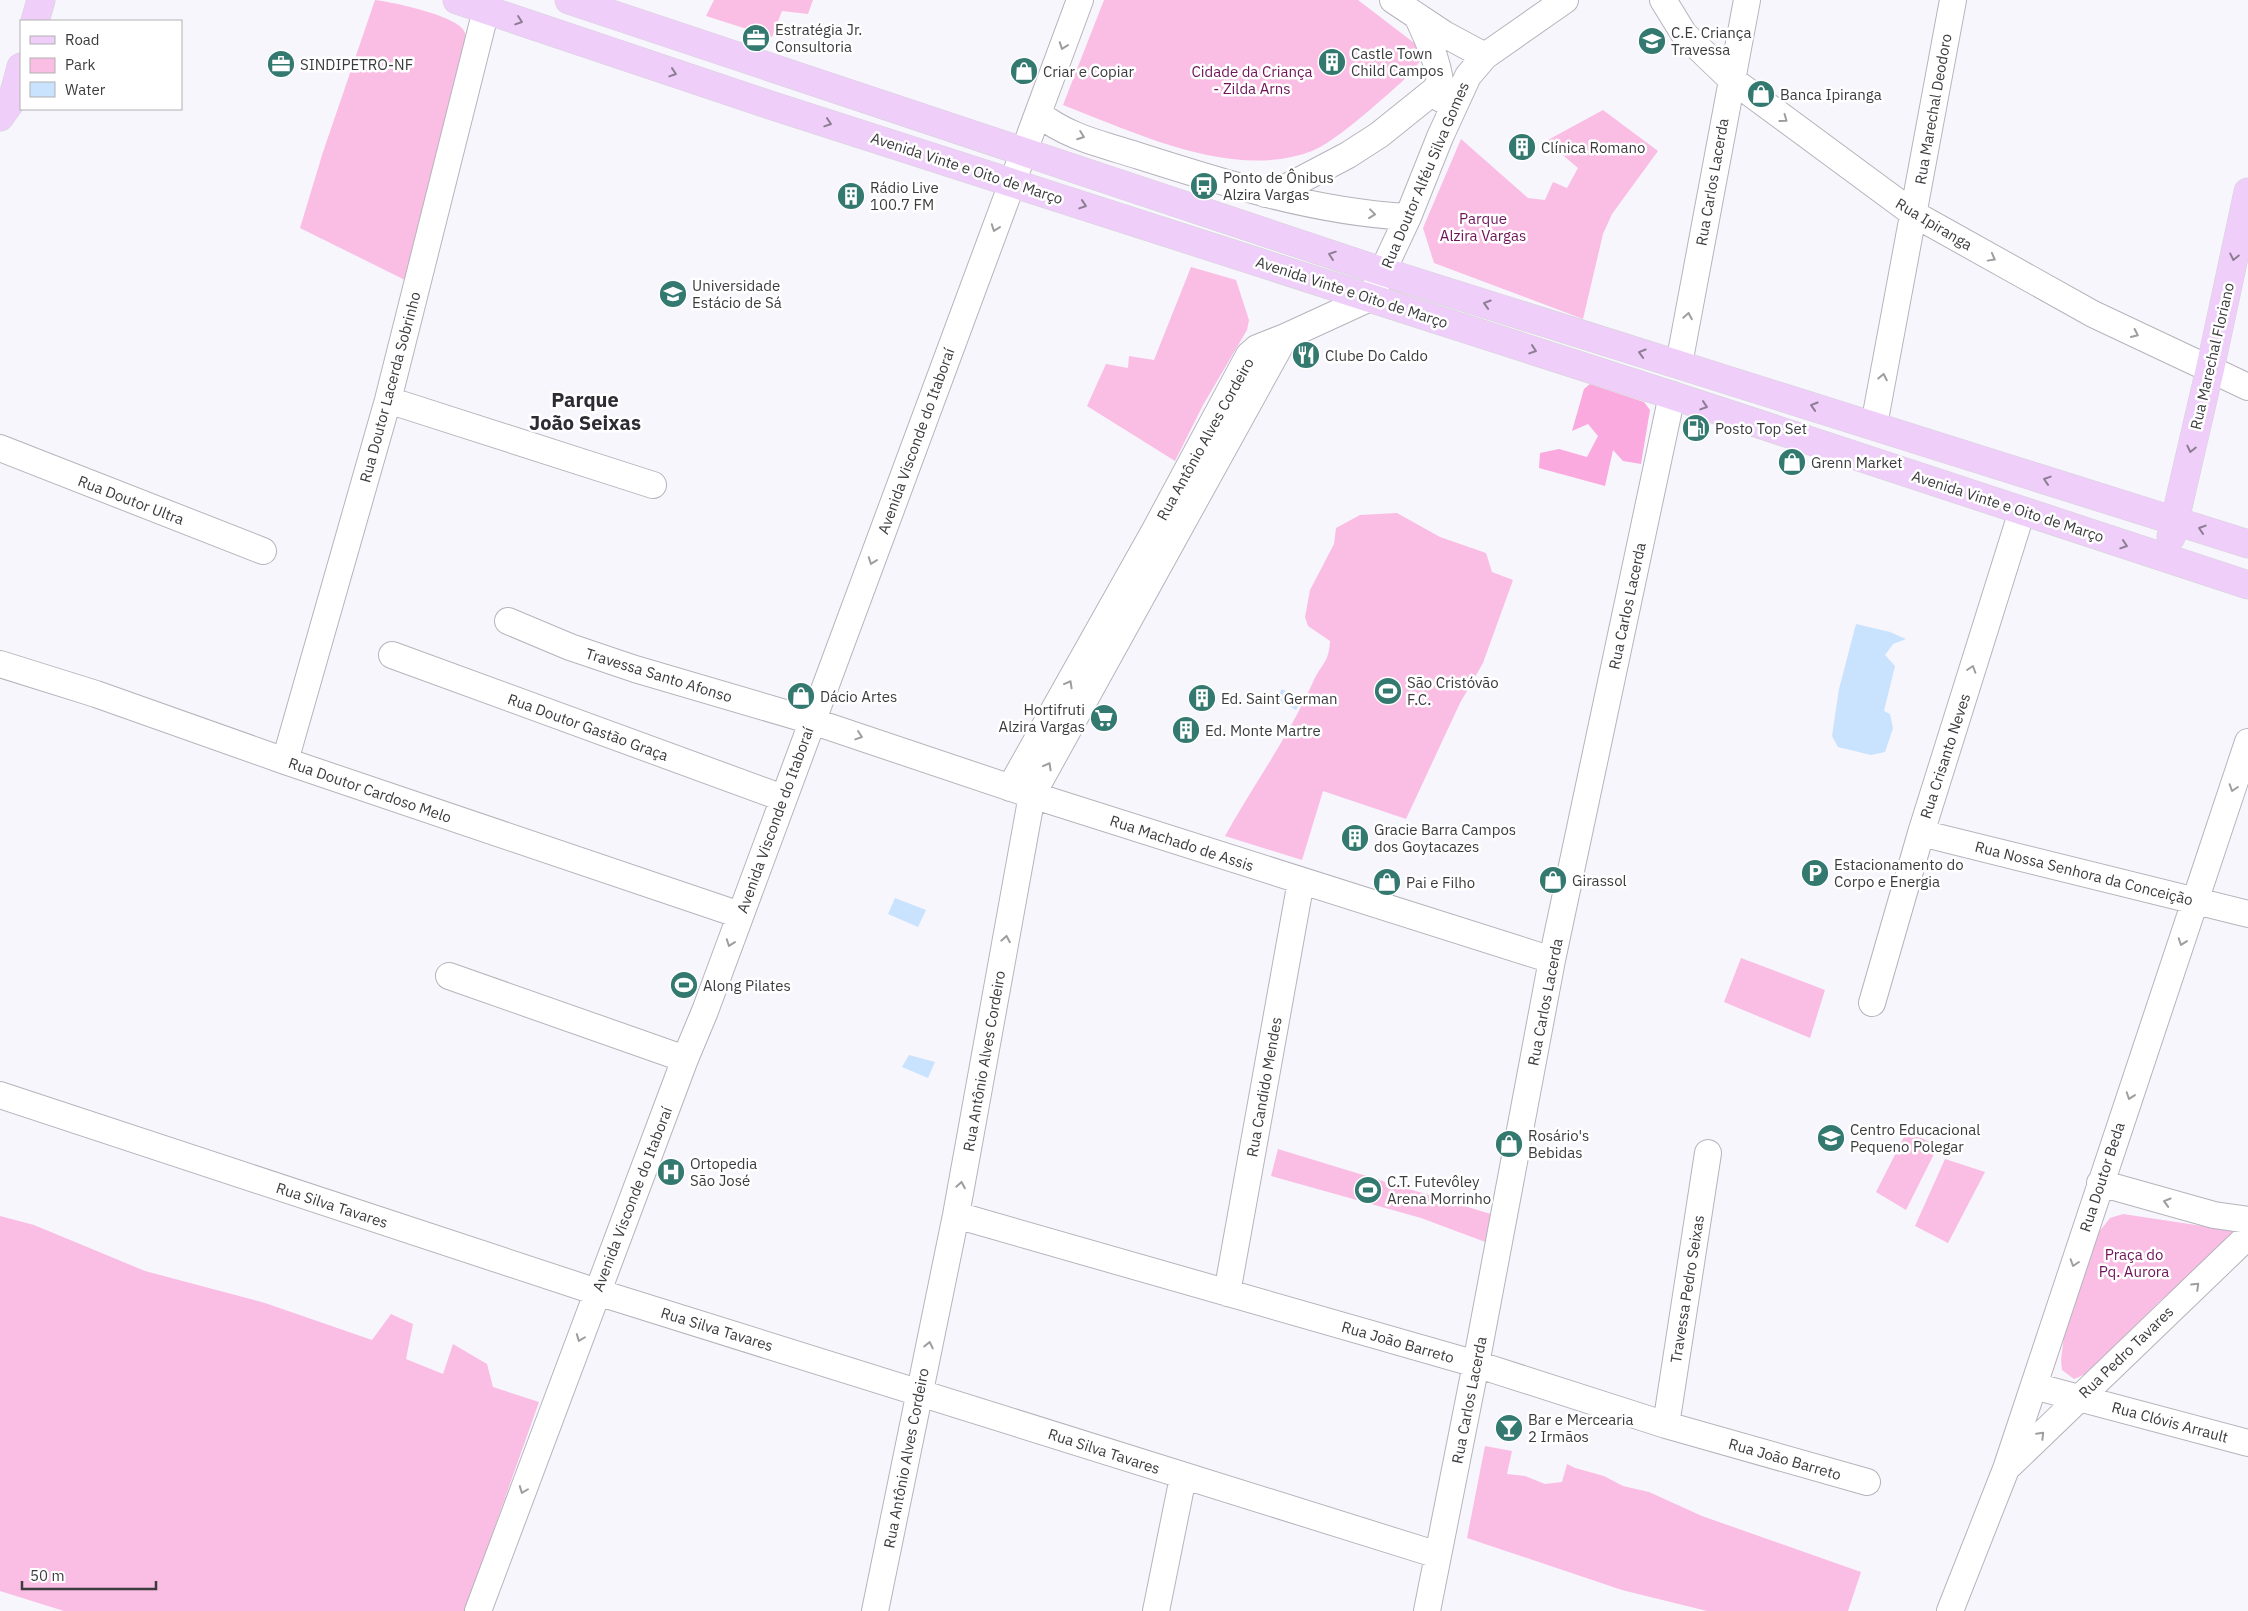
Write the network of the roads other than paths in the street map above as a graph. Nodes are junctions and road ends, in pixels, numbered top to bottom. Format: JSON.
{"nodes":[{"id":1,"x":41,"y":0,"type":"edge"},
{"id":2,"x":456,"y":0,"type":"edge"},
{"id":3,"x":569,"y":0,"type":"edge"},
{"id":4,"x":1080,"y":0,"type":"edge"},
{"id":5,"x":1393,"y":0,"type":"edge"},
{"id":6,"x":1565,"y":0,"type":"edge"},
{"id":7,"x":1663,"y":0,"type":"edge"},
{"id":8,"x":1748,"y":0,"type":"edge"},
{"id":9,"x":1954,"y":0,"type":"edge"},
{"id":10,"x":486,"y":10,"type":"junction"},
{"id":11,"x":1418,"y":18,"type":"junction"},
{"id":12,"x":35,"y":20,"type":"edge"},
{"id":13,"x":1486,"y":56,"type":"junction"},
{"id":14,"x":20,"y":70,"type":"edge"},
{"id":15,"x":1731,"y":79,"type":"junction"},
{"id":16,"x":1440,"y":81,"type":"junction"},
{"id":17,"x":6,"y":108,"type":"edge"},
{"id":18,"x":1038,"y":113,"type":"junction"},
{"id":19,"x":0,"y":133,"type":"edge"},
{"id":20,"x":1440,"y":137,"type":"junction"},
{"id":21,"x":1024,"y":152,"type":"junction"},
{"id":22,"x":1012,"y":182,"type":"junction"},
{"id":23,"x":2248,"y":192,"type":"edge"},
{"id":24,"x":1265,"y":194,"type":"junction"},
{"id":25,"x":1914,"y":214,"type":"junction"},
{"id":26,"x":1408,"y":217,"type":"junction"},
{"id":27,"x":1384,"y":272,"type":"junction"},
{"id":28,"x":1370,"y":298,"type":"junction"},
{"id":29,"x":1679,"y":364,"type":"junction"},
{"id":30,"x":2210,"y":369,"type":"junction"},
{"id":31,"x":2248,"y":387,"type":"edge"},
{"id":32,"x":1672,"y":395,"type":"junction"},
{"id":33,"x":388,"y":400,"type":"junction"},
{"id":34,"x":1874,"y":425,"type":"junction"},
{"id":35,"x":0,"y":448,"type":"edge"},
{"id":36,"x":653,"y":485,"type":"dead end"},
{"id":37,"x":2022,"y":511,"type":"junction"},
{"id":38,"x":2174,"y":520,"type":"junction"},
{"id":39,"x":2248,"y":544,"type":"edge"},
{"id":40,"x":263,"y":551,"type":"dead end"},
{"id":41,"x":2165,"y":558,"type":"junction"},
{"id":42,"x":2248,"y":585,"type":"edge"},
{"id":43,"x":508,"y":621,"type":"dead end"},
{"id":44,"x":392,"y":655,"type":"dead end"},
{"id":45,"x":0,"y":664,"type":"edge"},
{"id":46,"x":812,"y":721,"type":"junction"},
{"id":47,"x":2248,"y":742,"type":"edge"},
{"id":48,"x":285,"y":761,"type":"junction"},
{"id":49,"x":1021,"y":791,"type":"junction"},
{"id":50,"x":783,"y":798,"type":"junction"},
{"id":51,"x":1920,"y":832,"type":"junction"},
{"id":52,"x":1301,"y":881,"type":"junction"},
{"id":53,"x":2196,"y":901,"type":"junction"},
{"id":54,"x":2248,"y":914,"type":"edge"},
{"id":55,"x":740,"y":915,"type":"junction"},
{"id":56,"x":1552,"y":960,"type":"junction"},
{"id":57,"x":449,"y":976,"type":"dead end"},
{"id":58,"x":1872,"y":1003,"type":"dead end"},
{"id":59,"x":685,"y":1059,"type":"junction"},
{"id":60,"x":0,"y":1096,"type":"edge"},
{"id":61,"x":1708,"y":1153,"type":"dead end"},
{"id":62,"x":2100,"y":1183,"type":"junction"},
{"id":63,"x":956,"y":1215,"type":"junction"},
{"id":64,"x":2214,"y":1215,"type":"junction"},
{"id":65,"x":2248,"y":1220,"type":"edge"},
{"id":66,"x":2242,"y":1242,"type":"edge"},
{"id":67,"x":597,"y":1292,"type":"junction"},
{"id":68,"x":1227,"y":1293,"type":"junction"},
{"id":69,"x":1476,"y":1364,"type":"junction"},
{"id":70,"x":2034,"y":1386,"type":"junction"},
{"id":71,"x":919,"y":1392,"type":"junction"},
{"id":72,"x":2078,"y":1398,"type":"junction"},
{"id":73,"x":1666,"y":1425,"type":"junction"},
{"id":74,"x":2248,"y":1443,"type":"edge"},
{"id":75,"x":2006,"y":1469,"type":"junction"},
{"id":76,"x":1183,"y":1476,"type":"junction"},
{"id":77,"x":1867,"y":1482,"type":"dead end"},
{"id":78,"x":1438,"y":1555,"type":"junction"},
{"id":79,"x":478,"y":1611,"type":"edge"},
{"id":80,"x":875,"y":1611,"type":"edge"},
{"id":81,"x":1156,"y":1611,"type":"edge"},
{"id":82,"x":1427,"y":1611,"type":"edge"},
{"id":83,"x":1950,"y":1611,"type":"edge"}],
"edges":[{"from":1,"to":12,"type":"main road"},
{"from":2,"to":10,"type":"main road","name":"Avenida Vinte e Oito de Março"},
{"from":3,"to":21,"type":"main road","name":"Avenida Vinte e Oito de Março"},
{"from":4,"to":18,"type":"street","name":"Avenida Visconde do Itaboraí","one_way":true},
{"from":5,"to":11,"type":"street"},
{"from":6,"to":13,"type":"street","name":"Rua Doutor Alféu Silva Gomes"},
{"from":7,"to":15,"type":"street","name":"Rua Ipiranga"},
{"from":8,"to":15,"type":"street","name":"Rua Carlos Lacerda"},
{"from":9,"to":25,"type":"street","name":"Rua Marechal Deodoro"},
{"from":10,"to":22,"type":"main road","name":"Avenida Vinte e Oito de Março","one_way":true},
{"from":10,"to":33,"type":"street","name":"Rua Doutor Lacerda Sobrinho"},
{"from":11,"to":13,"type":"street"},
{"from":11,"to":16,"type":"street"},
{"from":13,"to":20,"type":"street","name":"Rua Doutor Alféu Silva Gomes"},
{"from":14,"to":17,"type":"main road"},
{"from":15,"to":25,"type":"street","name":"Rua Ipiranga","one_way":true},
{"from":29,"to":15,"type":"street","name":"Rua Carlos Lacerda","one_way":true},
{"from":16,"to":20,"type":"street"},
{"from":16,"to":24,"type":"street"},
{"from":17,"to":19,"type":"main road"},
{"from":18,"to":21,"type":"street","name":"Avenida Visconde do Itaboraí"},
{"from":18,"to":24,"type":"street","one_way":true},
{"from":20,"to":26,"type":"street","name":"Rua Doutor Alféu Silva Gomes"},
{"from":21,"to":22,"type":"street","name":"Avenida Visconde do Itaboraí"},
{"from":27,"to":21,"type":"main road","name":"Avenida Vinte e Oito de Março","one_way":true},
{"from":22,"to":28,"type":"main road","name":"Avenida Vinte e Oito de Março","one_way":true},
{"from":22,"to":46,"type":"street","name":"Avenida Visconde do Itaboraí","one_way":true},
{"from":23,"to":30,"type":"main road","name":"Rua Marechal Floriano","one_way":true},
{"from":24,"to":26,"type":"street","one_way":true},
{"from":25,"to":30,"type":"street","name":"Rua Ipiranga","one_way":true},
{"from":34,"to":25,"type":"street","name":"Rua Marechal Deodoro","one_way":true},
{"from":26,"to":27,"type":"street","name":"Rua Doutor Alféu Silva Gomes"},
{"from":27,"to":28,"type":"street","name":"Rua Doutor Alféu Silva Gomes"},
{"from":29,"to":27,"type":"main road","name":"Avenida Vinte e Oito de Março","one_way":true},
{"from":28,"to":32,"type":"main road","name":"Avenida Vinte e Oito de Março","one_way":true},
{"from":49,"to":28,"type":"street","name":"Rua Antônio Alves Cordeiro","one_way":true},
{"from":34,"to":29,"type":"main road","name":"Avenida Vinte e Oito de Março","one_way":true},
{"from":30,"to":31,"type":"street","name":"Rua Ipiranga"},
{"from":30,"to":38,"type":"main road","name":"Rua Marechal Floriano","one_way":true},
{"from":32,"to":37,"type":"main road","name":"Avenida Vinte e Oito de Março","one_way":true},
{"from":32,"to":56,"type":"street","name":"Rua Carlos Lacerda"},
{"from":33,"to":36,"type":"street"},
{"from":33,"to":48,"type":"street","name":"Rua Doutor Lacerda Sobrinho"},
{"from":38,"to":34,"type":"main road","name":"Avenida Vinte e Oito de Março","one_way":true},
{"from":35,"to":40,"type":"street","name":"Rua Doutor Ultra"},
{"from":37,"to":41,"type":"main road","name":"Avenida Vinte e Oito de Março","one_way":true},
{"from":51,"to":37,"type":"street","name":"Rua Crisanto Neves","one_way":true},
{"from":39,"to":38,"type":"main road","name":"Avenida Vinte e Oito de Março","one_way":true},
{"from":38,"to":41,"type":"main road","name":"Rua Marechal Floriano"},
{"from":41,"to":42,"type":"main road","name":"Avenida Vinte e Oito de Março"},
{"from":43,"to":46,"type":"street","name":"Travessa Santo Afonso"},
{"from":44,"to":50,"type":"street","name":"Rua Doutor Gastão Graça"},
{"from":45,"to":48,"type":"street","name":"Rua Doutor Cardoso Melo"},
{"from":46,"to":49,"type":"street","name":"Rua Machado de Assis","one_way":true},
{"from":46,"to":50,"type":"street","name":"Avenida Visconde do Itaboraí"},
{"from":47,"to":53,"type":"street","name":"Rua Doutor Beda","one_way":true},
{"from":48,"to":55,"type":"street","name":"Rua Doutor Cardoso Melo"},
{"from":49,"to":52,"type":"street","name":"Rua Machado de Assis"},
{"from":63,"to":49,"type":"street","name":"Rua Antônio Alves Cordeiro","one_way":true},
{"from":50,"to":55,"type":"street","name":"Avenida Visconde do Itaboraí"},
{"from":51,"to":53,"type":"street","name":"Rua Nossa Senhora da Conceição"},
{"from":51,"to":58,"type":"street","name":"Rua Crisanto Neves"},
{"from":52,"to":56,"type":"street","name":"Rua Machado de Assis"},
{"from":52,"to":68,"type":"street","name":"Rua Candido Mendes"},
{"from":53,"to":54,"type":"street","name":"Rua Nossa Senhora da Conceição"},
{"from":53,"to":62,"type":"street","name":"Rua Doutor Beda","one_way":true},
{"from":55,"to":59,"type":"street","name":"Avenida Visconde do Itaboraí","one_way":true},
{"from":56,"to":69,"type":"street","name":"Rua Carlos Lacerda"},
{"from":57,"to":59,"type":"street"},
{"from":59,"to":67,"type":"street","name":"Avenida Visconde do Itaboraí"},
{"from":60,"to":67,"type":"street","name":"Rua Silva Tavares"},
{"from":61,"to":73,"type":"street","name":"Travessa Pedro Seixas"},
{"from":64,"to":62,"type":"street","one_way":true},
{"from":62,"to":70,"type":"street","name":"Rua Doutor Beda","one_way":true},
{"from":63,"to":68,"type":"street","name":"Rua João Barreto"},
{"from":71,"to":63,"type":"street","name":"Rua Antônio Alves Cordeiro","one_way":true},
{"from":64,"to":65,"type":"street"},
{"from":64,"to":66,"type":"street"},
{"from":72,"to":66,"type":"street","name":"Rua Pedro Tavares","one_way":true},
{"from":67,"to":71,"type":"street","name":"Rua Silva Tavares"},
{"from":67,"to":79,"type":"street","name":"Avenida Visconde do Itaboraí","one_way":true},
{"from":68,"to":69,"type":"street","name":"Rua João Barreto"},
{"from":69,"to":73,"type":"street","name":"Rua João Barreto"},
{"from":69,"to":78,"type":"street","name":"Rua Carlos Lacerda"},
{"from":70,"to":72,"type":"street","name":"Rua Clóvis Arrault"},
{"from":70,"to":75,"type":"street","name":"Rua Doutor Beda"},
{"from":71,"to":76,"type":"street","name":"Rua Silva Tavares"},
{"from":71,"to":80,"type":"street","name":"Rua Antônio Alves Cordeiro"},
{"from":72,"to":74,"type":"street","name":"Rua Clóvis Arrault"},
{"from":75,"to":72,"type":"street","name":"Rua Pedro Tavares","one_way":true},
{"from":73,"to":77,"type":"street","name":"Rua João Barreto"},
{"from":75,"to":83,"type":"street","name":"Rua Doutor Beda"},
{"from":76,"to":78,"type":"street","name":"Rua Silva Tavares"},
{"from":76,"to":81,"type":"street"},
{"from":78,"to":82,"type":"street","name":"Rua Carlos Lacerda"}]}
